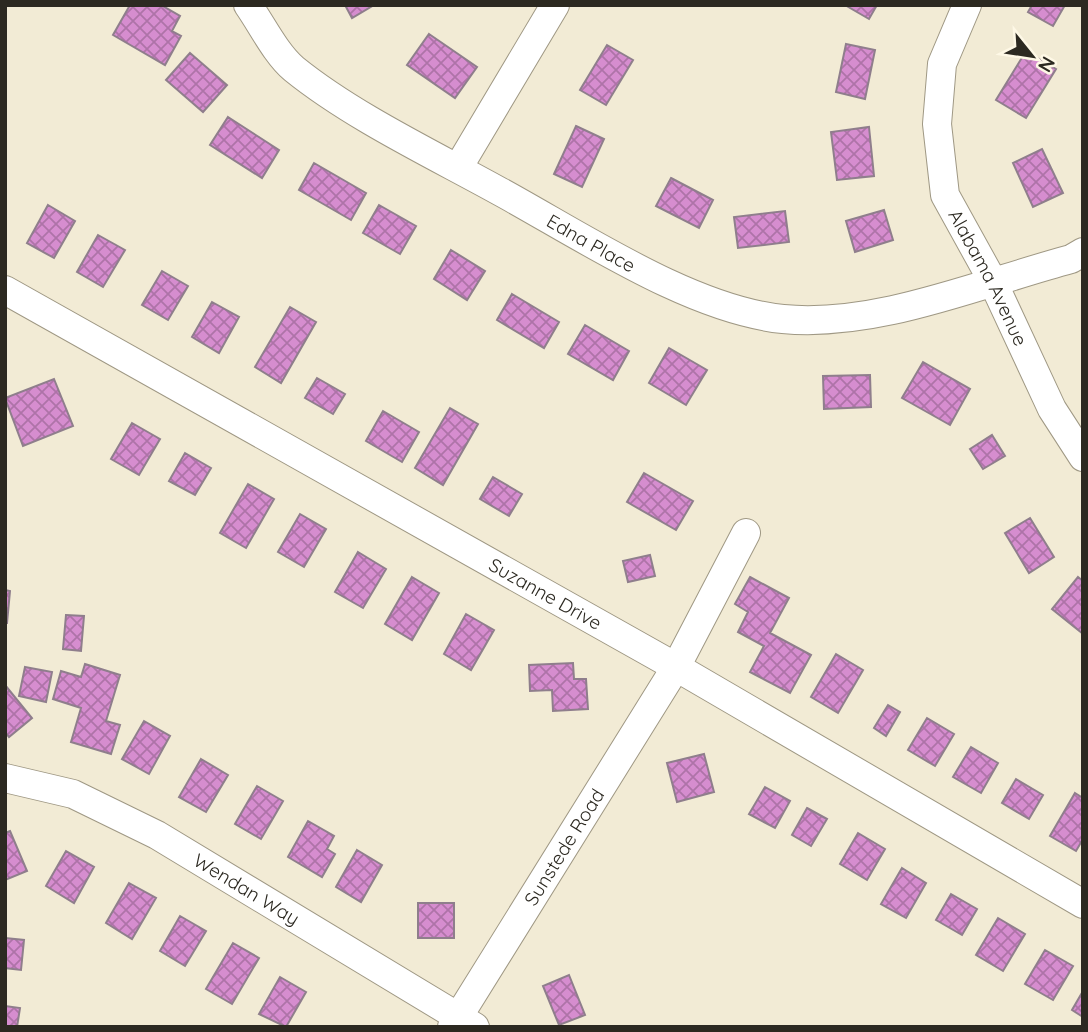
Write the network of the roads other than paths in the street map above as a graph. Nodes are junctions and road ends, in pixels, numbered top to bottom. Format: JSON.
{"nodes":[{"id":1,"x":248,"y":5,"type":"edge"},
{"id":2,"x":555,"y":5,"type":"edge"},
{"id":3,"x":967,"y":5,"type":"edge"},
{"id":4,"x":458,"y":168,"type":"junction"},
{"id":5,"x":1083,"y":253,"type":"edge"},
{"id":6,"x":992,"y":280,"type":"junction"},
{"id":7,"x":6,"y":292,"type":"edge"},
{"id":8,"x":1083,"y":457,"type":"edge"},
{"id":9,"x":746,"y":533,"type":"dead end"},
{"id":10,"x":676,"y":667,"type":"junction"},
{"id":11,"x":5,"y":778,"type":"edge"},
{"id":12,"x":1083,"y":904,"type":"edge"},
{"id":13,"x":462,"y":1023,"type":"edge"}],
"edges":[{"from":1,"to":4,"type":"street","name":"Edna Place"},
{"from":2,"to":4,"type":"street"},
{"from":3,"to":6,"type":"street","name":"Alabama Avenue"},
{"from":4,"to":6,"type":"street","name":"Edna Place"},
{"from":5,"to":6,"type":"street","name":"Edna Place"},
{"from":6,"to":8,"type":"street","name":"Alabama Avenue"},
{"from":7,"to":10,"type":"street","name":"Suzanne Drive"},
{"from":9,"to":10,"type":"street","name":"Sunstede Road"},
{"from":10,"to":12,"type":"street","name":"Suzanne Drive"},
{"from":10,"to":13,"type":"street","name":"Sunstede Road"},
{"from":11,"to":13,"type":"street","name":"Wendan Way"}]}
